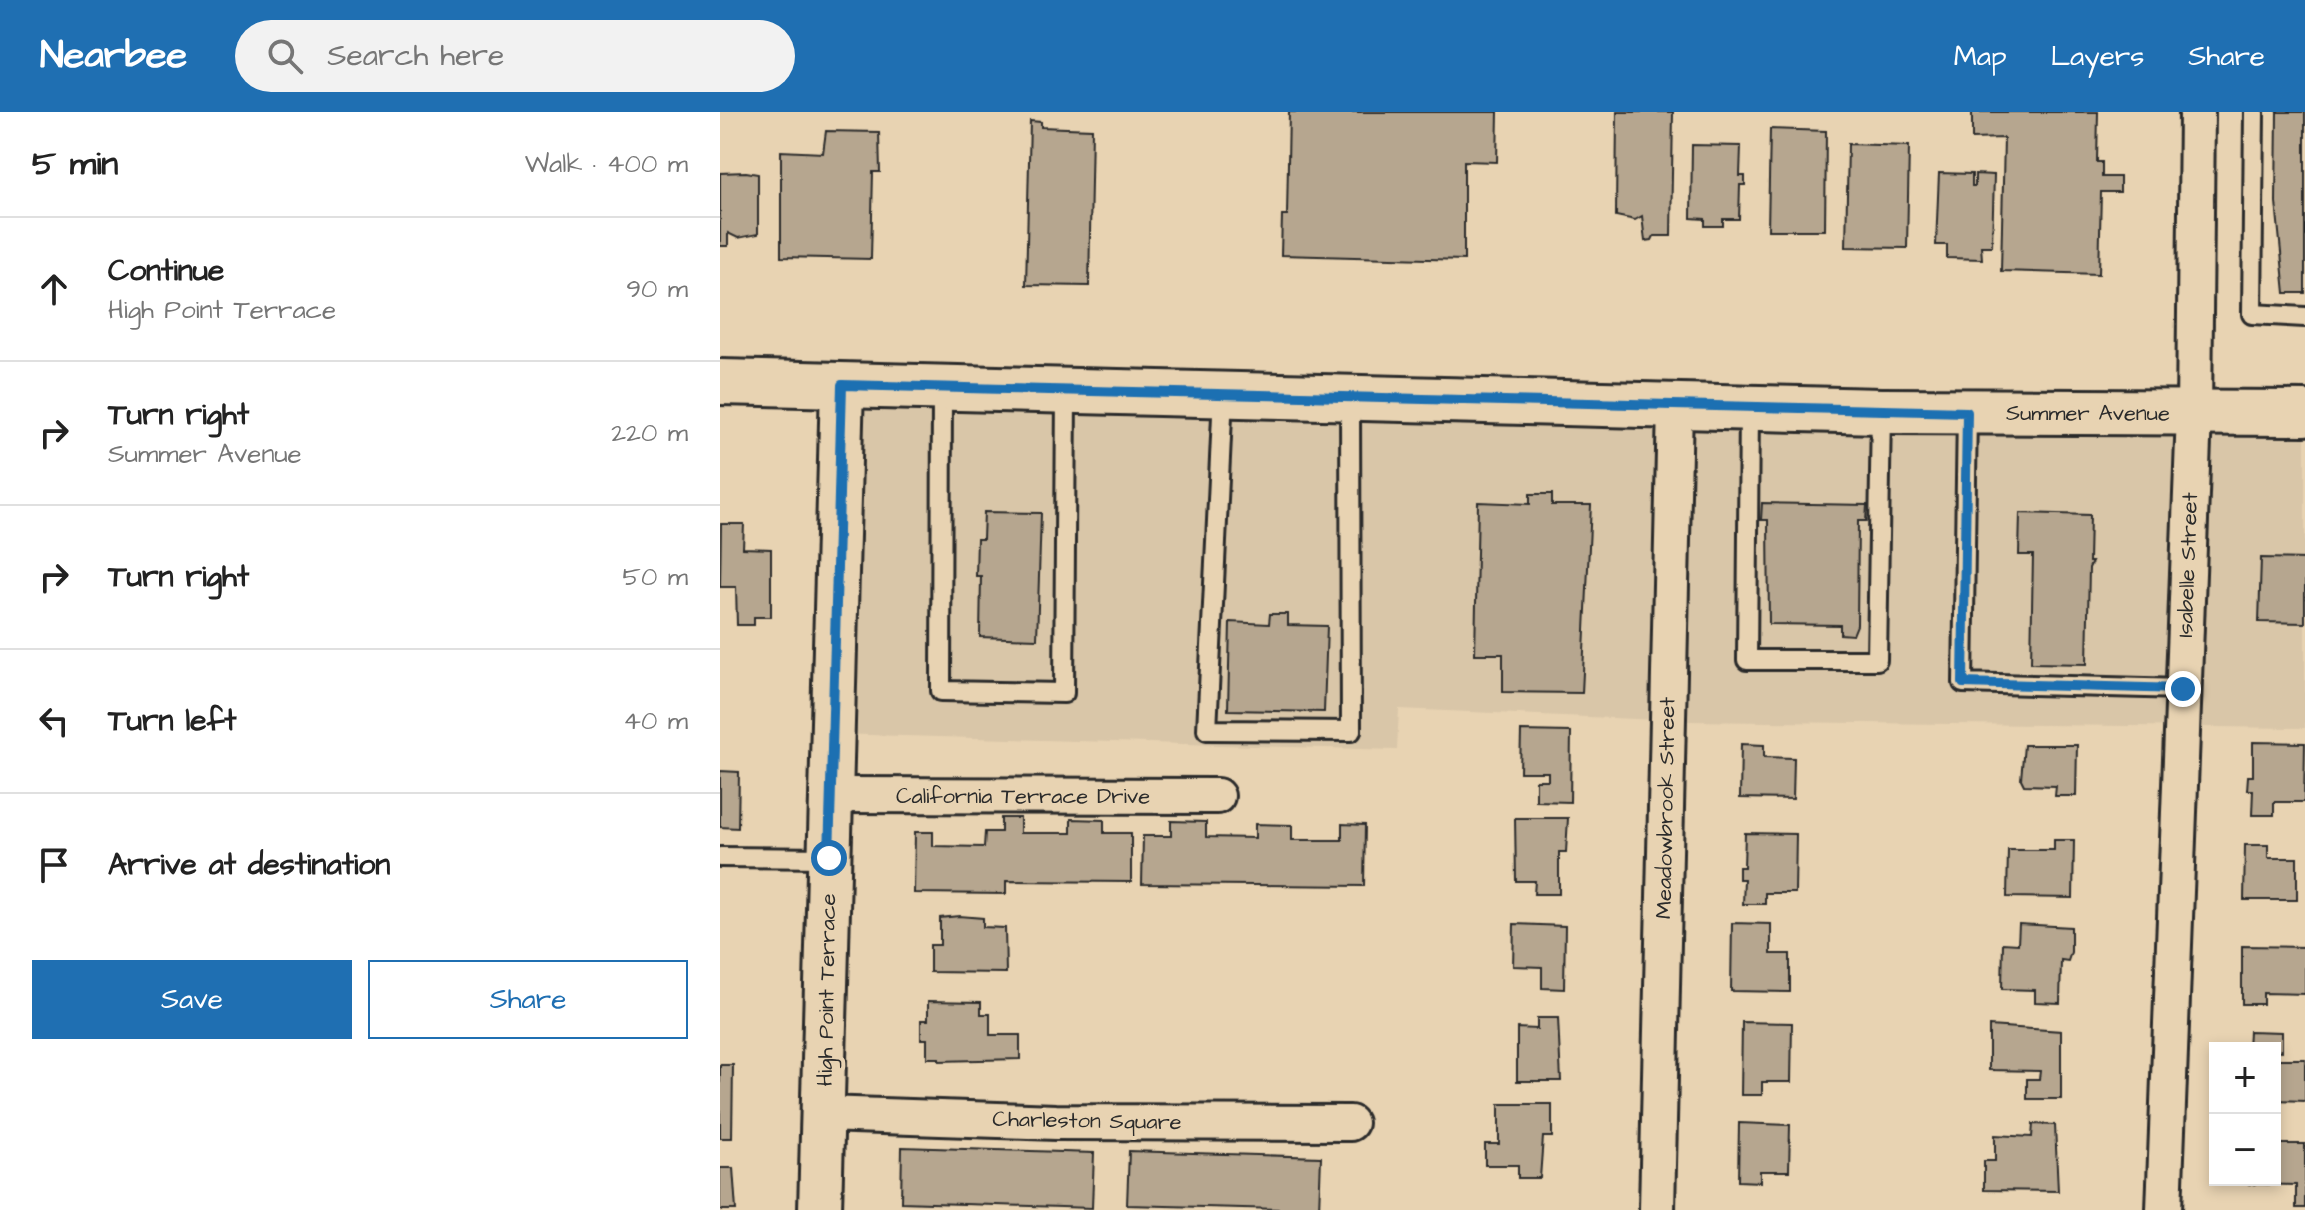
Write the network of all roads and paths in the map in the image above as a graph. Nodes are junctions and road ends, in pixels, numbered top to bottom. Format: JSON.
{"nodes":[{"id":1,"x":2197,"y":112,"type":"edge"},
{"id":2,"x":2254,"y":112,"type":"edge"},
{"id":3,"x":2305,"y":317,"type":"edge"},
{"id":4,"x":720,"y":382,"type":"edge"},
{"id":5,"x":842,"y":385,"type":"junction"},
{"id":6,"x":942,"y":388,"type":"junction"},
{"id":7,"x":1066,"y":392,"type":"junction"},
{"id":8,"x":1223,"y":395,"type":"junction"},
{"id":9,"x":1350,"y":399,"type":"junction"},
{"id":10,"x":1675,"y":406,"type":"junction"},
{"id":11,"x":1749,"y":408,"type":"junction"},
{"id":12,"x":1881,"y":411,"type":"junction"},
{"id":13,"x":1967,"y":412,"type":"junction"},
{"id":14,"x":2305,"y":413,"type":"edge"},
{"id":15,"x":2194,"y":414,"type":"junction"},
{"id":16,"x":2183,"y":689,"type":"junction"},
{"id":17,"x":829,"y":795,"type":"junction"},
{"id":18,"x":1217,"y":796,"type":"dead end"},
{"id":19,"x":720,"y":857,"type":"edge"},
{"id":20,"x":829,"y":858,"type":"junction"},
{"id":21,"x":824,"y":1114,"type":"junction"},
{"id":22,"x":1350,"y":1123,"type":"dead end"},
{"id":23,"x":820,"y":1210,"type":"edge"},
{"id":24,"x":1657,"y":1210,"type":"edge"},
{"id":25,"x":2164,"y":1210,"type":"edge"}],
"edges":[{"from":1,"to":15,"type":"street","name":"Isabelle Street"},
{"from":2,"to":3,"type":"lane"},
{"from":4,"to":5,"type":"main road","name":"Summer Avenue"},
{"from":5,"to":6,"type":"main road","name":"Summer Avenue"},
{"from":5,"to":17,"type":"street","name":"High Point Terrace"},
{"from":6,"to":7,"type":"main road","name":"Summer Avenue"},
{"from":6,"to":7,"type":"lane"},
{"from":7,"to":8,"type":"main road","name":"Summer Avenue"},
{"from":8,"to":9,"type":"main road","name":"Summer Avenue"},
{"from":8,"to":9,"type":"lane"},
{"from":9,"to":10,"type":"main road","name":"Summer Avenue"},
{"from":10,"to":11,"type":"main road","name":"Summer Avenue"},
{"from":10,"to":24,"type":"street","name":"Meadowbrook Street"},
{"from":11,"to":12,"type":"main road","name":"Summer Avenue"},
{"from":11,"to":12,"type":"lane"},
{"from":12,"to":13,"type":"main road","name":"Summer Avenue"},
{"from":13,"to":15,"type":"main road","name":"Summer Avenue"},
{"from":13,"to":16,"type":"lane"},
{"from":14,"to":15,"type":"main road","name":"Summer Avenue"},
{"from":15,"to":16,"type":"street","name":"Isabelle Street"},
{"from":16,"to":25,"type":"street","name":"Isabelle Street"},
{"from":17,"to":18,"type":"street","name":"California Terrace Drive"},
{"from":17,"to":20,"type":"street","name":"High Point Terrace"},
{"from":19,"to":20,"type":"lane"},
{"from":20,"to":21,"type":"street","name":"High Point Terrace"},
{"from":21,"to":22,"type":"street","name":"Charleston Square"},
{"from":21,"to":23,"type":"street","name":"High Point Terrace"}]}
